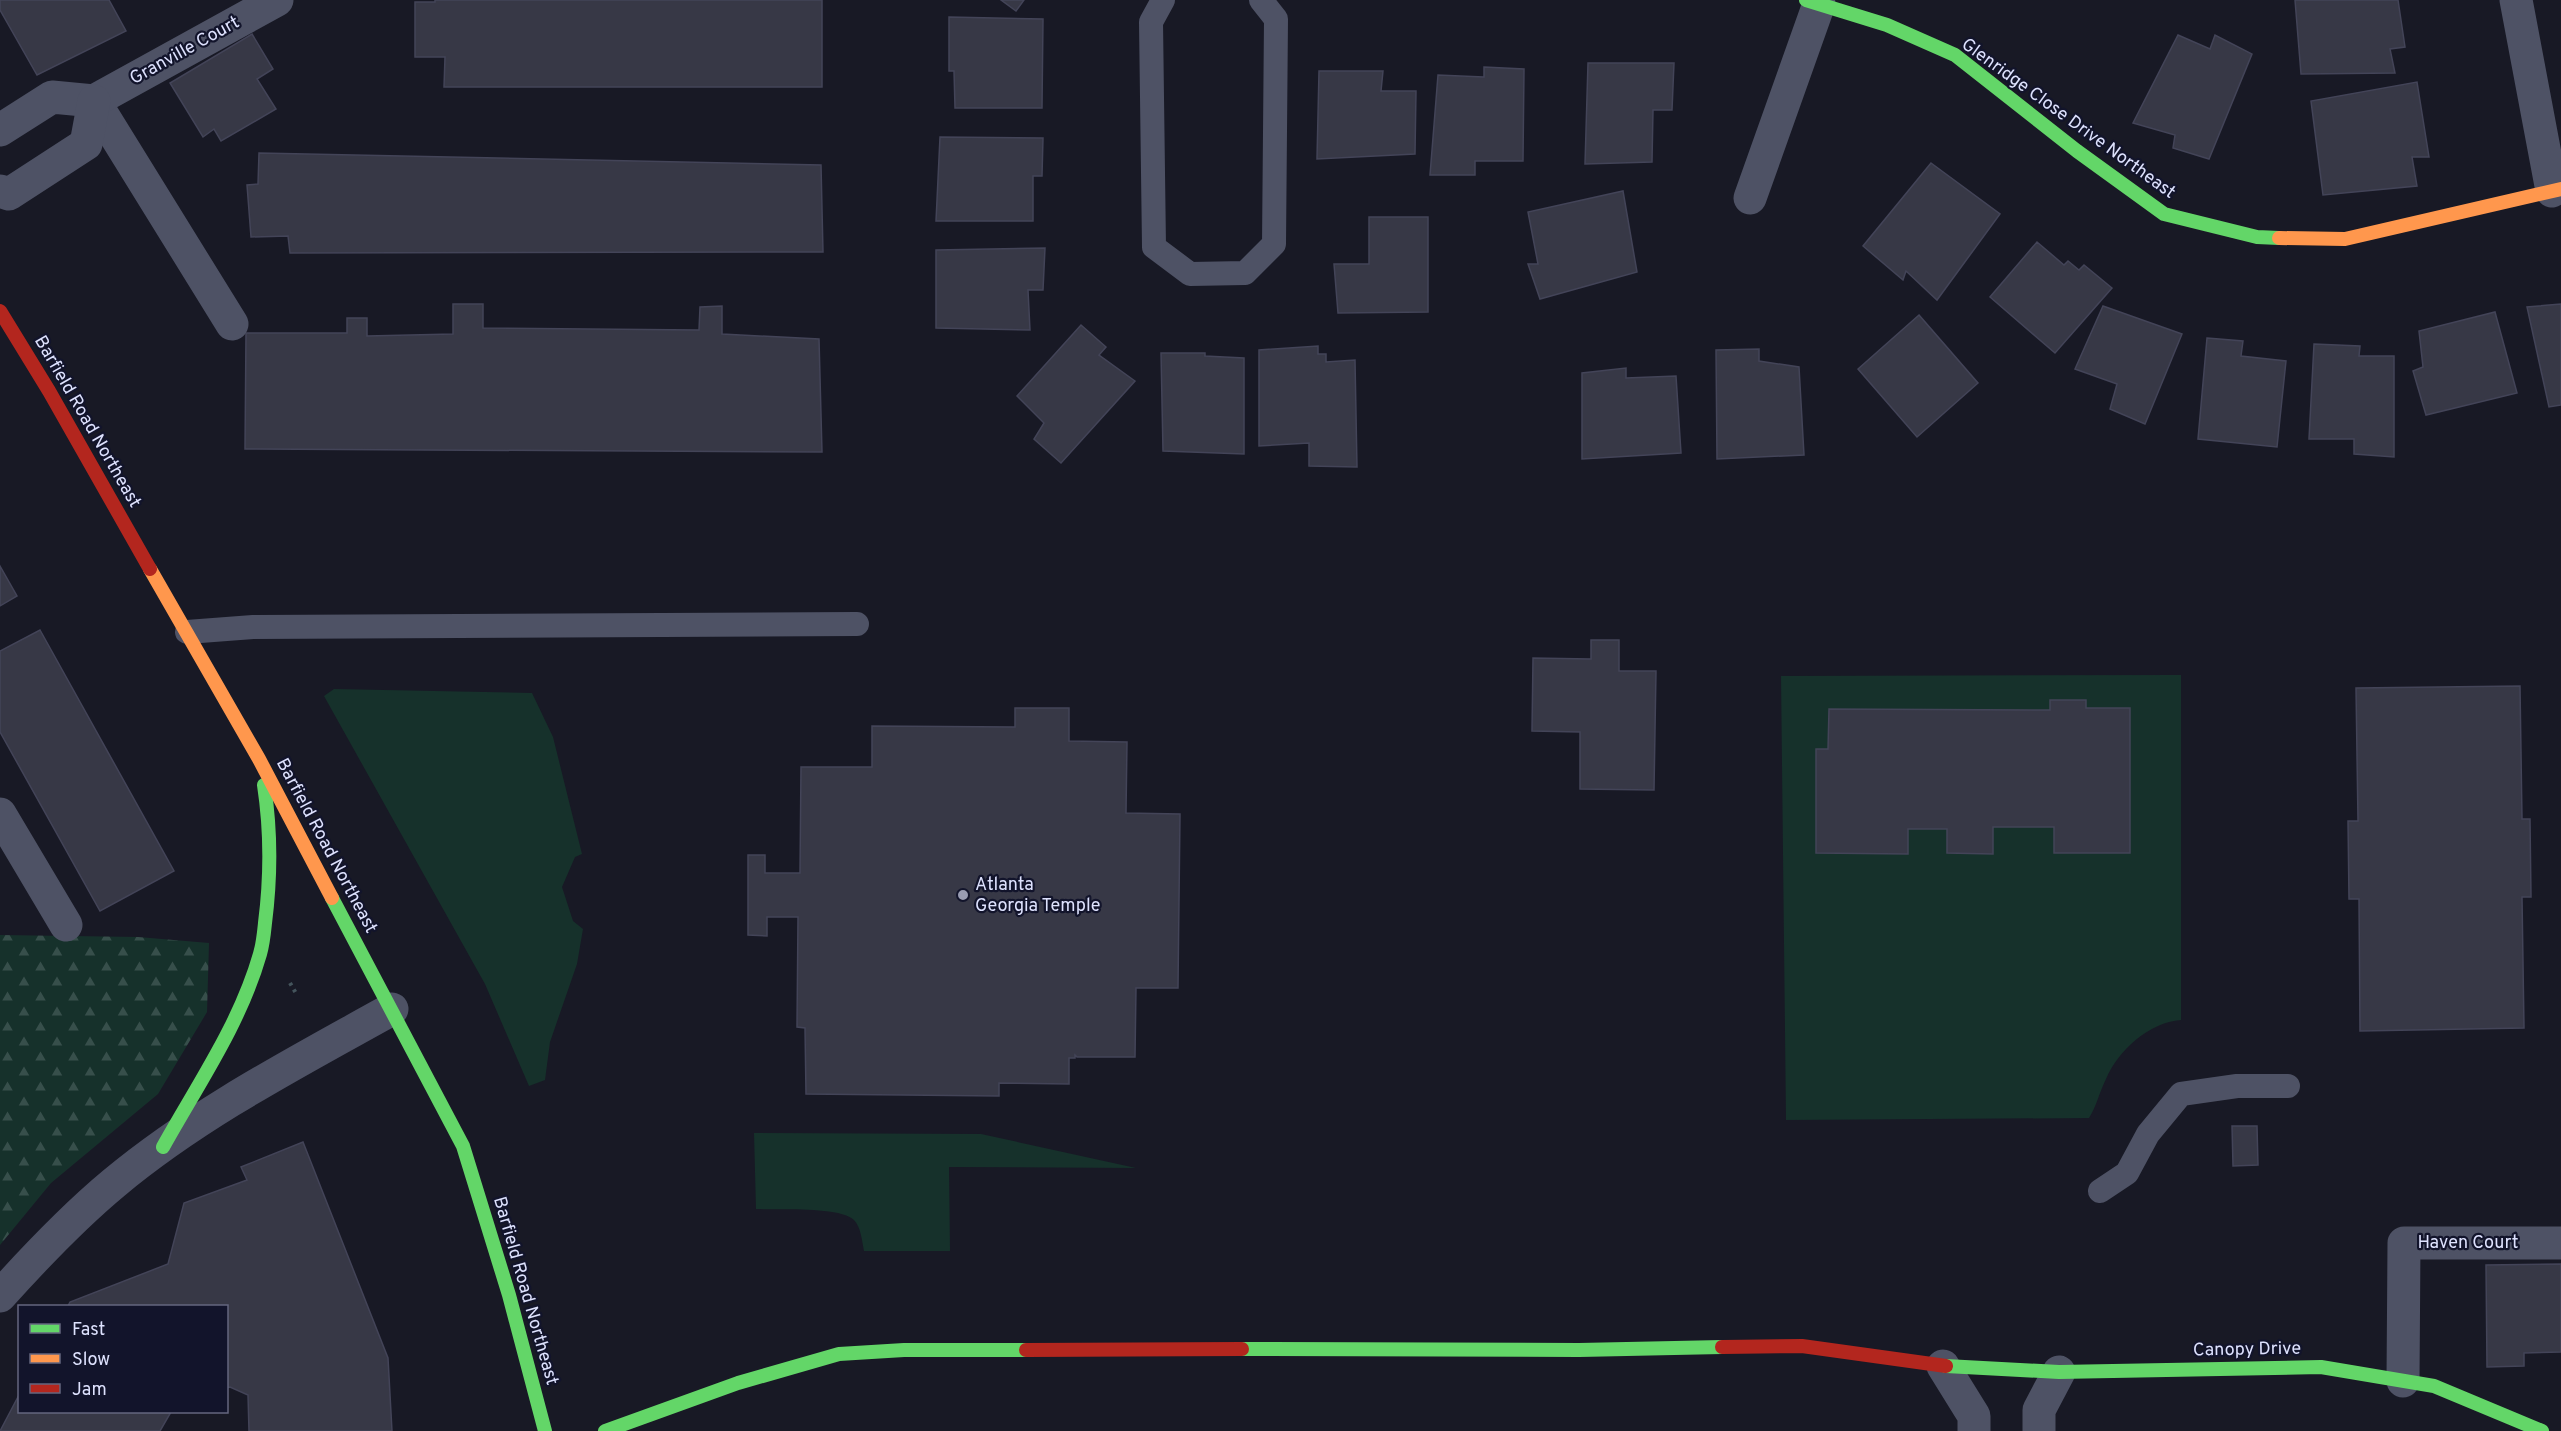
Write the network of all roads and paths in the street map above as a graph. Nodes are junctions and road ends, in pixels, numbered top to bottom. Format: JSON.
{"nodes":[{"id":1,"x":277,"y":0,"type":"edge"},
{"id":2,"x":1163,"y":0,"type":"edge"},
{"id":3,"x":1261,"y":0,"type":"edge"},
{"id":4,"x":2516,"y":0,"type":"edge"},
{"id":5,"x":1812,"y":2,"type":"edge"},
{"id":6,"x":94,"y":101,"type":"junction"},
{"id":7,"x":0,"y":130,"type":"edge"},
{"id":8,"x":2556,"y":190,"type":"edge"},
{"id":9,"x":0,"y":191,"type":"edge"},
{"id":10,"x":1750,"y":198,"type":"dead end"},
{"id":11,"x":0,"y":311,"type":"edge"},
{"id":12,"x":232,"y":324,"type":"dead end"},
{"id":13,"x":857,"y":624,"type":"dead end"},
{"id":14,"x":187,"y":632,"type":"junction"},
{"id":15,"x":260,"y":759,"type":"junction"},
{"id":16,"x":0,"y":814,"type":"edge"},
{"id":17,"x":66,"y":926,"type":"dead end"},
{"id":18,"x":392,"y":1009,"type":"junction"},
{"id":19,"x":2288,"y":1086,"type":"dead end"},
{"id":20,"x":163,"y":1147,"type":"junction"},
{"id":21,"x":2100,"y":1191,"type":"dead end"},
{"id":22,"x":2561,"y":1243,"type":"edge"},
{"id":23,"x":0,"y":1296,"type":"edge"},
{"id":24,"x":1943,"y":1366,"type":"junction"},
{"id":25,"x":2059,"y":1372,"type":"junction"},
{"id":26,"x":2403,"y":1381,"type":"junction"},
{"id":27,"x":545,"y":1431,"type":"edge"},
{"id":28,"x":605,"y":1431,"type":"edge"},
{"id":29,"x":1974,"y":1431,"type":"edge"},
{"id":30,"x":2039,"y":1431,"type":"edge"},
{"id":31,"x":2542,"y":1431,"type":"edge"}],
"edges":[{"from":1,"to":6,"type":"street","name":"Granville Court"},
{"from":2,"to":3,"type":"lane"},
{"from":4,"to":8,"type":"street"},
{"from":5,"to":8,"type":"street","name":"Glenridge Close Drive Northeast"},
{"from":5,"to":10,"type":"street"},
{"from":6,"to":7,"type":"street"},
{"from":6,"to":9,"type":"street"},
{"from":6,"to":12,"type":"street"},
{"from":11,"to":14,"type":"street","name":"Barfield Road Northeast"},
{"from":13,"to":14,"type":"lane"},
{"from":14,"to":15,"type":"street","name":"Barfield Road Northeast"},
{"from":15,"to":18,"type":"street","name":"Barfield Road Northeast"},
{"from":15,"to":20,"type":"street"},
{"from":16,"to":17,"type":"street"},
{"from":18,"to":20,"type":"street"},
{"from":18,"to":27,"type":"street","name":"Barfield Road Northeast"},
{"from":19,"to":21,"type":"lane"},
{"from":20,"to":23,"type":"street"},
{"from":22,"to":26,"type":"street","name":"Haven Court"},
{"from":24,"to":25,"type":"street","name":"Canopy Drive"},
{"from":24,"to":28,"type":"street","name":"Canopy Drive"},
{"from":24,"to":29,"type":"street"},
{"from":25,"to":26,"type":"street","name":"Canopy Drive"},
{"from":25,"to":30,"type":"street"},
{"from":26,"to":31,"type":"street","name":"Canopy Drive"}]}
